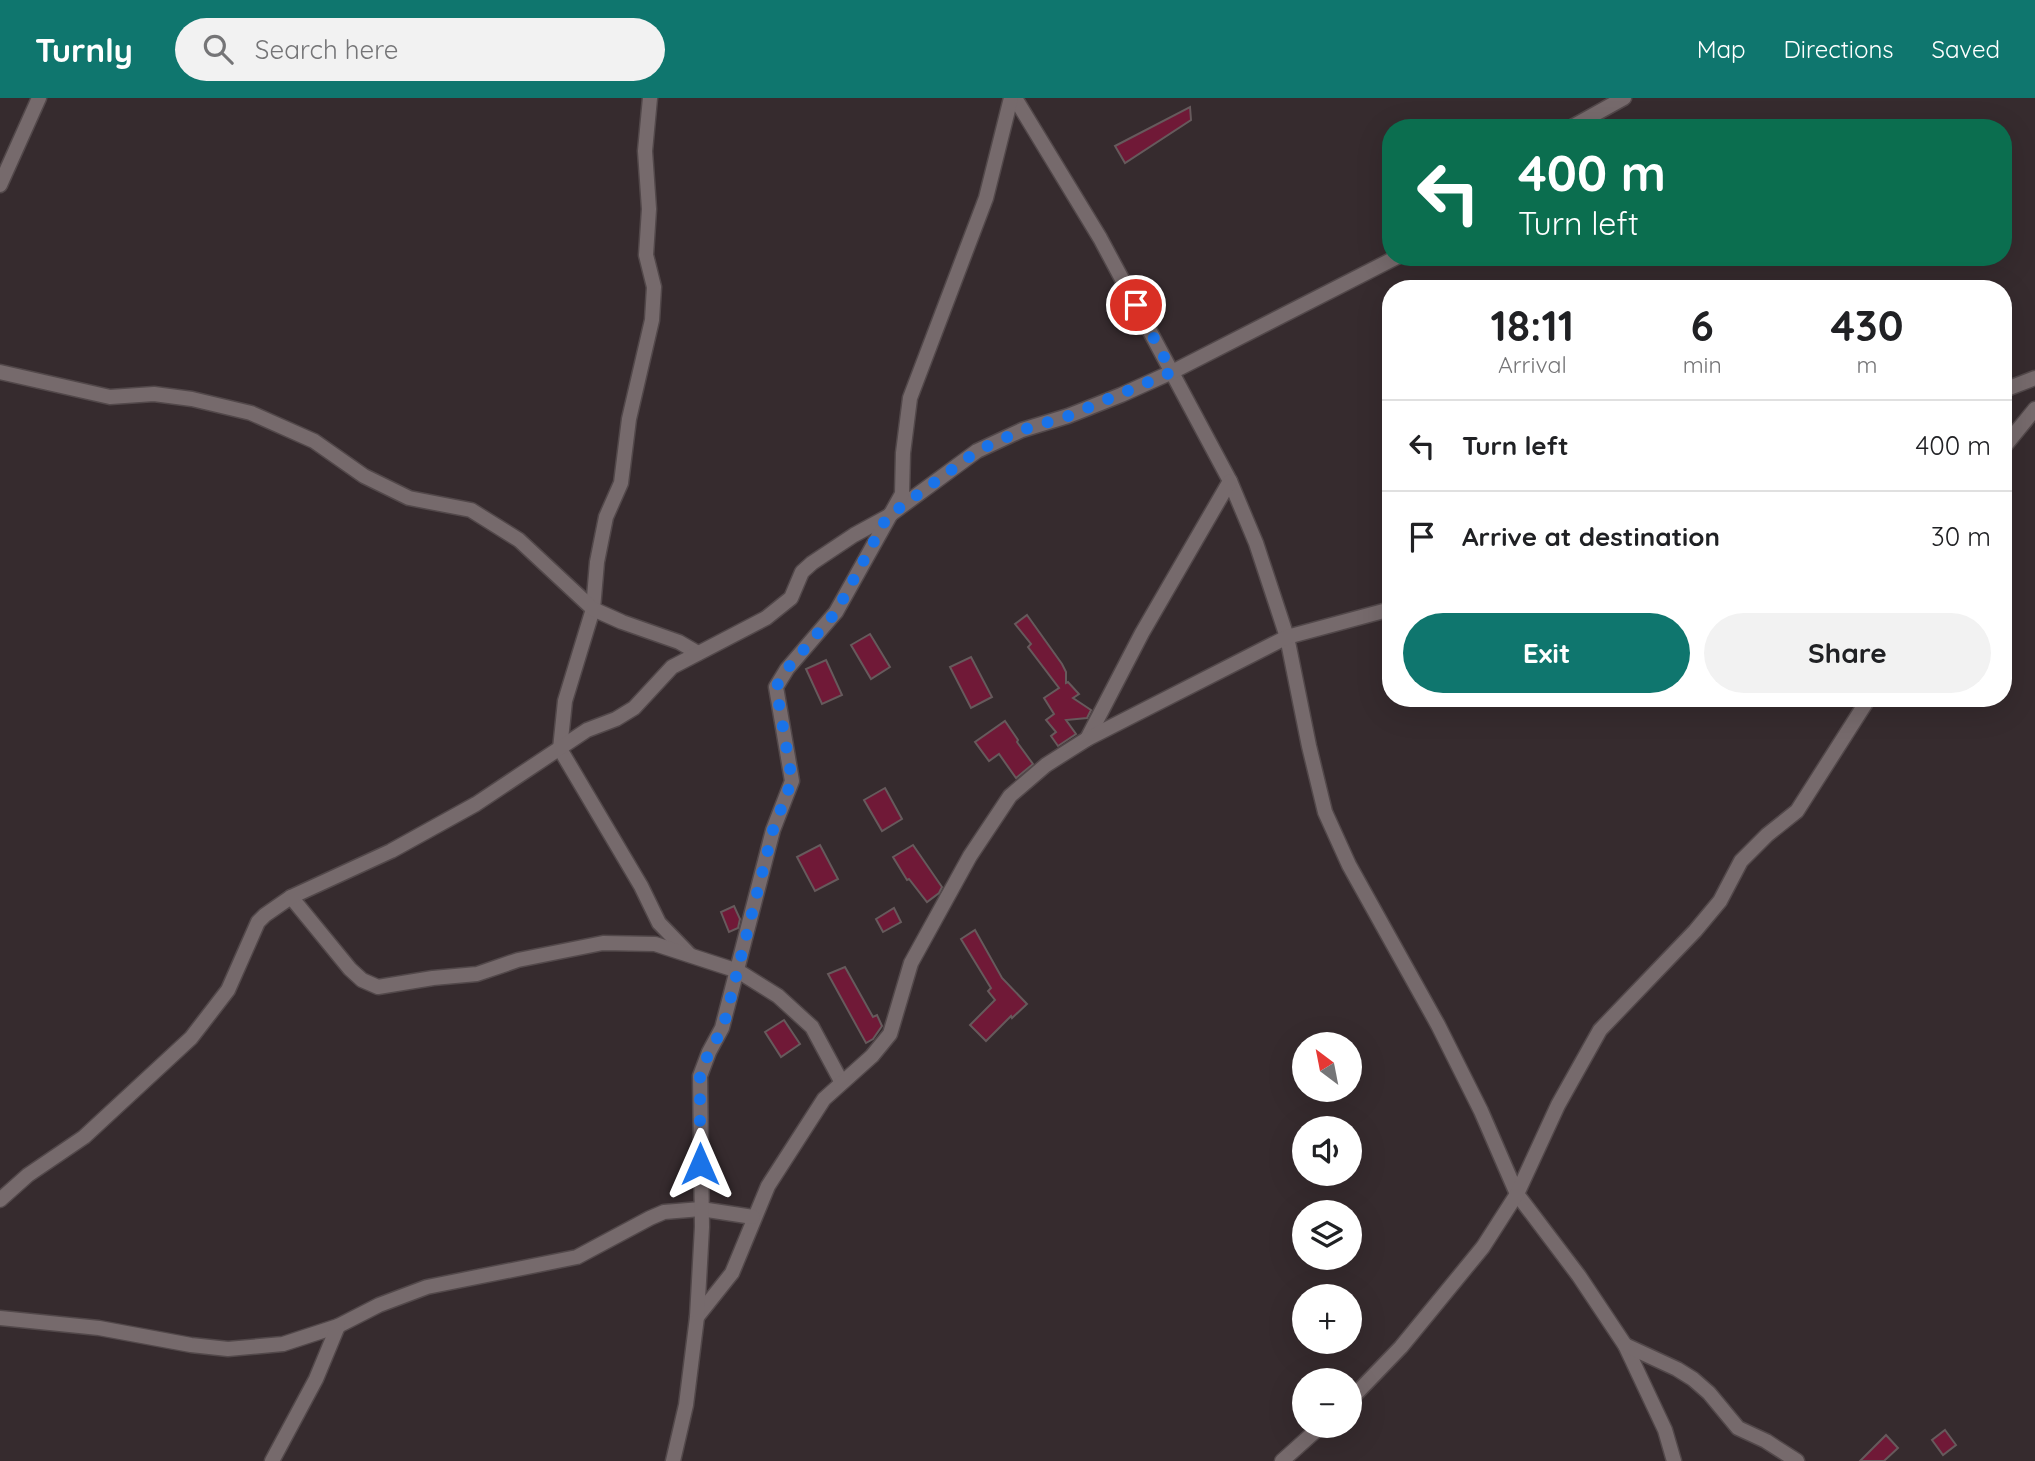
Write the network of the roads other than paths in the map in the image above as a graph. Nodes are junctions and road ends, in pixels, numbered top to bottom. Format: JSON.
{"nodes":[{"id":1,"x":39,"y":98,"type":"edge"},
{"id":2,"x":650,"y":98,"type":"edge"},
{"id":3,"x":1624,"y":98,"type":"edge"},
{"id":4,"x":1018,"y":99,"type":"edge"},
{"id":5,"x":1586,"y":119,"type":"edge"},
{"id":6,"x":0,"y":185,"type":"edge"},
{"id":7,"x":1382,"y":265,"type":"edge"},
{"id":8,"x":0,"y":372,"type":"edge"},
{"id":9,"x":1172,"y":372,"type":"junction"},
{"id":10,"x":2035,"y":378,"type":"edge"},
{"id":11,"x":2012,"y":387,"type":"edge"},
{"id":12,"x":2035,"y":410,"type":"edge"},
{"id":13,"x":2012,"y":437,"type":"edge"},
{"id":14,"x":1230,"y":481,"type":"junction"},
{"id":15,"x":887,"y":517,"type":"junction"},
{"id":16,"x":593,"y":609,"type":"junction"},
{"id":17,"x":1382,"y":611,"type":"edge"},
{"id":18,"x":1287,"y":637,"type":"junction"},
{"id":19,"x":698,"y":653,"type":"junction"},
{"id":20,"x":1863,"y":707,"type":"edge"},
{"id":21,"x":1087,"y":739,"type":"junction"},
{"id":22,"x":560,"y":748,"type":"junction"},
{"id":23,"x":291,"y":897,"type":"junction"},
{"id":24,"x":690,"y":955,"type":"junction"},
{"id":25,"x":738,"y":971,"type":"junction"},
{"id":26,"x":841,"y":1082,"type":"junction"},
{"id":27,"x":1517,"y":1194,"type":"junction"},
{"id":28,"x":0,"y":1200,"type":"edge"},
{"id":29,"x":701,"y":1209,"type":"junction"},
{"id":30,"x":753,"y":1217,"type":"junction"},
{"id":31,"x":697,"y":1317,"type":"junction"},
{"id":32,"x":0,"y":1318,"type":"edge"},
{"id":33,"x":338,"y":1326,"type":"junction"},
{"id":34,"x":1625,"y":1345,"type":"junction"},
{"id":35,"x":1362,"y":1387,"type":"edge"},
{"id":36,"x":1308,"y":1438,"type":"edge"},
{"id":37,"x":272,"y":1461,"type":"edge"},
{"id":38,"x":673,"y":1461,"type":"edge"},
{"id":39,"x":1282,"y":1461,"type":"edge"},
{"id":40,"x":1674,"y":1461,"type":"edge"},
{"id":41,"x":1797,"y":1461,"type":"edge"}],
"edges":[{"from":1,"to":6,"type":"street"},
{"from":2,"to":16,"type":"street"},
{"from":3,"to":5,"type":"street"},
{"from":4,"to":9,"type":"street"},
{"from":4,"to":15,"type":"street"},
{"from":7,"to":9,"type":"street"},
{"from":8,"to":16,"type":"street"},
{"from":9,"to":14,"type":"street"},
{"from":9,"to":15,"type":"street"},
{"from":10,"to":11,"type":"street"},
{"from":12,"to":13,"type":"street"},
{"from":14,"to":18,"type":"street"},
{"from":14,"to":21,"type":"street"},
{"from":15,"to":19,"type":"street"},
{"from":15,"to":25,"type":"street"},
{"from":16,"to":19,"type":"street"},
{"from":16,"to":22,"type":"street"},
{"from":17,"to":18,"type":"street"},
{"from":18,"to":21,"type":"street"},
{"from":18,"to":27,"type":"street"},
{"from":19,"to":22,"type":"street"},
{"from":20,"to":27,"type":"street"},
{"from":21,"to":26,"type":"street"},
{"from":22,"to":23,"type":"street"},
{"from":22,"to":24,"type":"street"},
{"from":23,"to":24,"type":"street"},
{"from":23,"to":28,"type":"street"},
{"from":24,"to":25,"type":"street"},
{"from":25,"to":26,"type":"street"},
{"from":25,"to":29,"type":"street"},
{"from":26,"to":30,"type":"street"},
{"from":27,"to":34,"type":"street"},
{"from":27,"to":35,"type":"street"},
{"from":29,"to":30,"type":"street"},
{"from":29,"to":31,"type":"street"},
{"from":29,"to":33,"type":"street"},
{"from":30,"to":31,"type":"street"},
{"from":31,"to":38,"type":"street"},
{"from":32,"to":33,"type":"street"},
{"from":33,"to":37,"type":"street"},
{"from":34,"to":40,"type":"street"},
{"from":34,"to":41,"type":"street"},
{"from":36,"to":39,"type":"street"}]}
